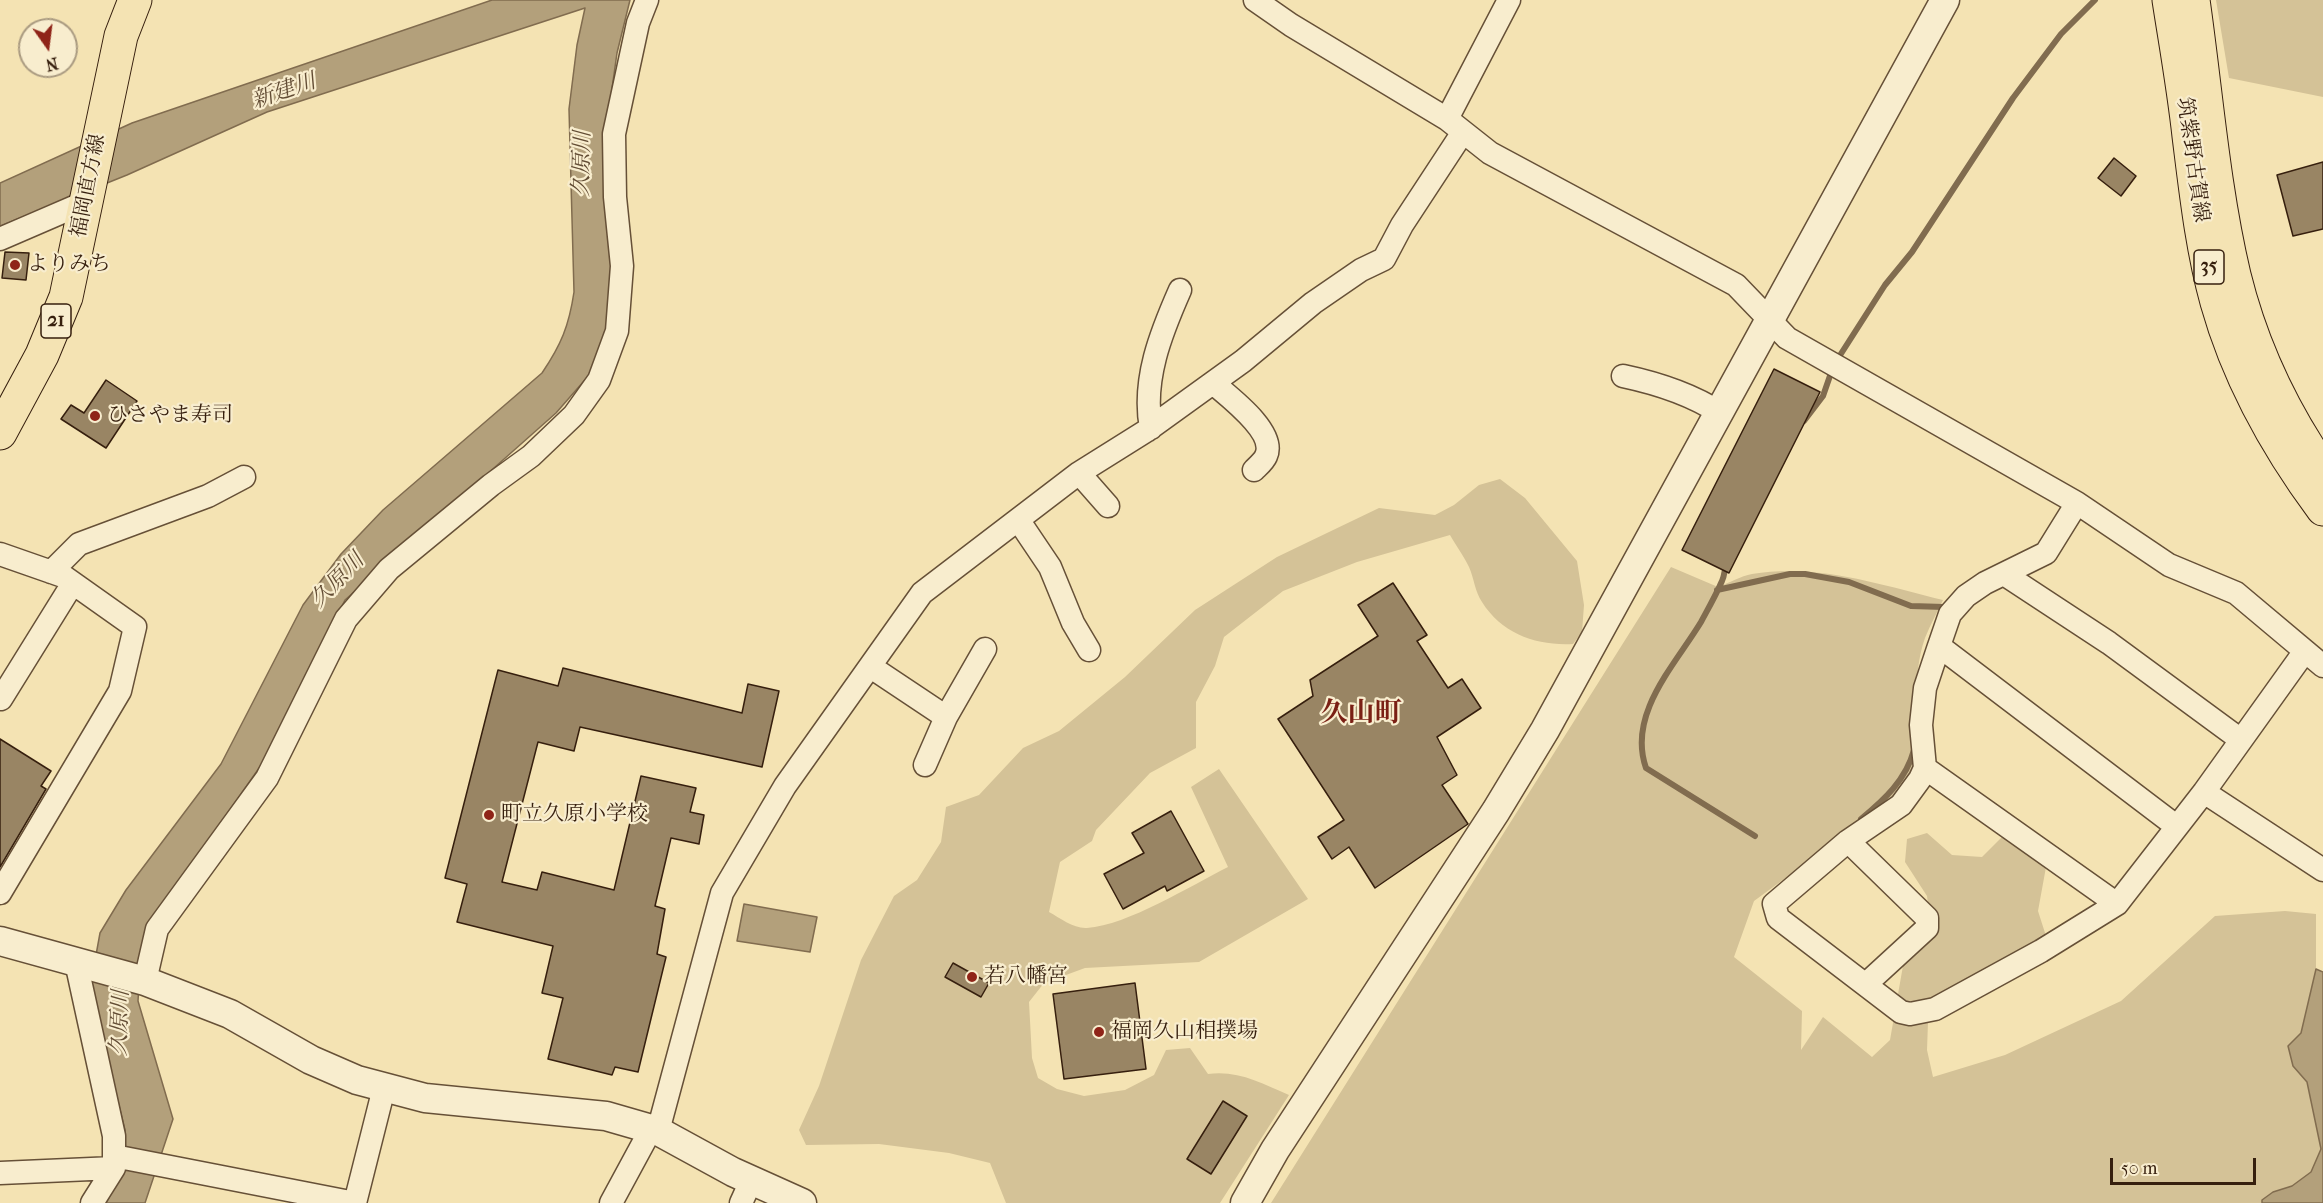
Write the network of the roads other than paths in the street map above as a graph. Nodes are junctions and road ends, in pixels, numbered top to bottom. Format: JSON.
{"nodes":[{"id":1,"x":135,"y":0,"type":"edge"},
{"id":2,"x":647,"y":0,"type":"edge"},
{"id":3,"x":1255,"y":0,"type":"edge"},
{"id":4,"x":1509,"y":0,"type":"edge"},
{"id":5,"x":1945,"y":0,"type":"edge"},
{"id":6,"x":2169,"y":0,"type":"edge"},
{"id":7,"x":2193,"y":0,"type":"edge"},
{"id":8,"x":1455,"y":126,"type":"junction"},
{"id":9,"x":88,"y":201,"type":"junction"},
{"id":10,"x":0,"y":239,"type":"edge"},
{"id":11,"x":1180,"y":290,"type":"dead end"},
{"id":12,"x":1770,"y":321,"type":"junction"},
{"id":13,"x":1623,"y":376,"type":"dead end"},
{"id":14,"x":1214,"y":383,"type":"junction"},
{"id":15,"x":1720,"y":413,"type":"junction"},
{"id":16,"x":1151,"y":428,"type":"junction"},
{"id":17,"x":0,"y":433,"type":"edge"},
{"id":18,"x":1254,"y":470,"type":"dead end"},
{"id":19,"x":2323,"y":470,"type":"edge"},
{"id":20,"x":1079,"y":473,"type":"junction"},
{"id":21,"x":244,"y":477,"type":"dead end"},
{"id":22,"x":2077,"y":503,"type":"junction"},
{"id":23,"x":1108,"y":506,"type":"dead end"},
{"id":24,"x":2323,"y":509,"type":"edge"},
{"id":25,"x":1018,"y":521,"type":"junction"},
{"id":26,"x":0,"y":554,"type":"edge"},
{"id":27,"x":51,"y":572,"type":"junction"},
{"id":28,"x":2004,"y":574,"type":"junction"},
{"id":29,"x":73,"y":583,"type":"junction"},
{"id":30,"x":1939,"y":646,"type":"junction"},
{"id":31,"x":985,"y":649,"type":"dead end"},
{"id":32,"x":1089,"y":650,"type":"dead end"},
{"id":33,"x":2306,"y":651,"type":"junction"},
{"id":34,"x":2323,"y":666,"type":"edge"},
{"id":35,"x":871,"y":667,"type":"junction"},
{"id":36,"x":1,"y":699,"type":"edge"},
{"id":37,"x":946,"y":717,"type":"junction"},
{"id":38,"x":2241,"y":740,"type":"junction"},
{"id":39,"x":925,"y":765,"type":"dead end"},
{"id":40,"x":1925,"y":768,"type":"junction"},
{"id":41,"x":2205,"y":792,"type":"junction"},
{"id":42,"x":2176,"y":826,"type":"junction"},
{"id":43,"x":1848,"y":841,"type":"junction"},
{"id":44,"x":2323,"y":870,"type":"edge"},
{"id":45,"x":0,"y":893,"type":"edge"},
{"id":46,"x":2117,"y":904,"type":"junction"},
{"id":47,"x":0,"y":941,"type":"edge"},
{"id":48,"x":83,"y":964,"type":"junction"},
{"id":49,"x":143,"y":981,"type":"junction"},
{"id":50,"x":1866,"y":984,"type":"junction"},
{"id":51,"x":384,"y":1088,"type":"junction"},
{"id":52,"x":654,"y":1130,"type":"junction"},
{"id":53,"x":114,"y":1162,"type":"junction"},
{"id":54,"x":0,"y":1173,"type":"edge"},
{"id":55,"x":746,"y":1192,"type":"edge"},
{"id":56,"x":92,"y":1203,"type":"edge"},
{"id":57,"x":355,"y":1203,"type":"edge"},
{"id":58,"x":611,"y":1203,"type":"edge"},
{"id":59,"x":802,"y":1203,"type":"edge"},
{"id":60,"x":1245,"y":1203,"type":"edge"}],
"edges":[{"from":1,"to":9,"type":"main road","name":"福岡直方線","number":"21"},
{"from":2,"to":49,"type":"street"},
{"from":3,"to":8,"type":"street"},
{"from":4,"to":8,"type":"street"},
{"from":5,"to":12,"type":"street"},
{"from":6,"to":24,"type":"main road","name":"筑紫野古賀線","number":"35"},
{"from":7,"to":19,"type":"main road","name":"筑紫野古賀線","number":"35"},
{"from":8,"to":12,"type":"street"},
{"from":8,"to":14,"type":"street"},
{"from":9,"to":10,"type":"street"},
{"from":9,"to":17,"type":"main road","name":"福岡直方線","number":"21"},
{"from":11,"to":16,"type":"street"},
{"from":12,"to":15,"type":"street"},
{"from":12,"to":22,"type":"street"},
{"from":13,"to":15,"type":"street"},
{"from":14,"to":16,"type":"street"},
{"from":14,"to":18,"type":"street"},
{"from":15,"to":60,"type":"street"},
{"from":16,"to":20,"type":"street"},
{"from":20,"to":23,"type":"street"},
{"from":20,"to":25,"type":"street"},
{"from":21,"to":27,"type":"street"},
{"from":22,"to":28,"type":"street"},
{"from":22,"to":33,"type":"street"},
{"from":25,"to":32,"type":"street"},
{"from":25,"to":35,"type":"street"},
{"from":26,"to":27,"type":"street"},
{"from":27,"to":29,"type":"street"},
{"from":28,"to":30,"type":"street"},
{"from":28,"to":38,"type":"street"},
{"from":29,"to":36,"type":"street"},
{"from":29,"to":45,"type":"street"},
{"from":30,"to":40,"type":"street"},
{"from":30,"to":42,"type":"street"},
{"from":31,"to":37,"type":"street"},
{"from":33,"to":34,"type":"street"},
{"from":33,"to":38,"type":"street"},
{"from":35,"to":37,"type":"street"},
{"from":35,"to":52,"type":"street"},
{"from":37,"to":39,"type":"street"},
{"from":38,"to":41,"type":"street"},
{"from":40,"to":43,"type":"street"},
{"from":40,"to":46,"type":"street"},
{"from":41,"to":42,"type":"street"},
{"from":41,"to":44,"type":"street"},
{"from":42,"to":46,"type":"street"},
{"from":43,"to":50,"type":"street"},
{"from":43,"to":50,"type":"street"},
{"from":46,"to":50,"type":"street"},
{"from":47,"to":48,"type":"street"},
{"from":48,"to":49,"type":"street"},
{"from":48,"to":53,"type":"street"},
{"from":49,"to":51,"type":"street"},
{"from":51,"to":52,"type":"street"},
{"from":51,"to":57,"type":"street"},
{"from":52,"to":55,"type":"street"},
{"from":52,"to":58,"type":"street"},
{"from":53,"to":54,"type":"street"},
{"from":53,"to":56,"type":"street"},
{"from":53,"to":57,"type":"street"},
{"from":55,"to":59,"type":"street"}]}
